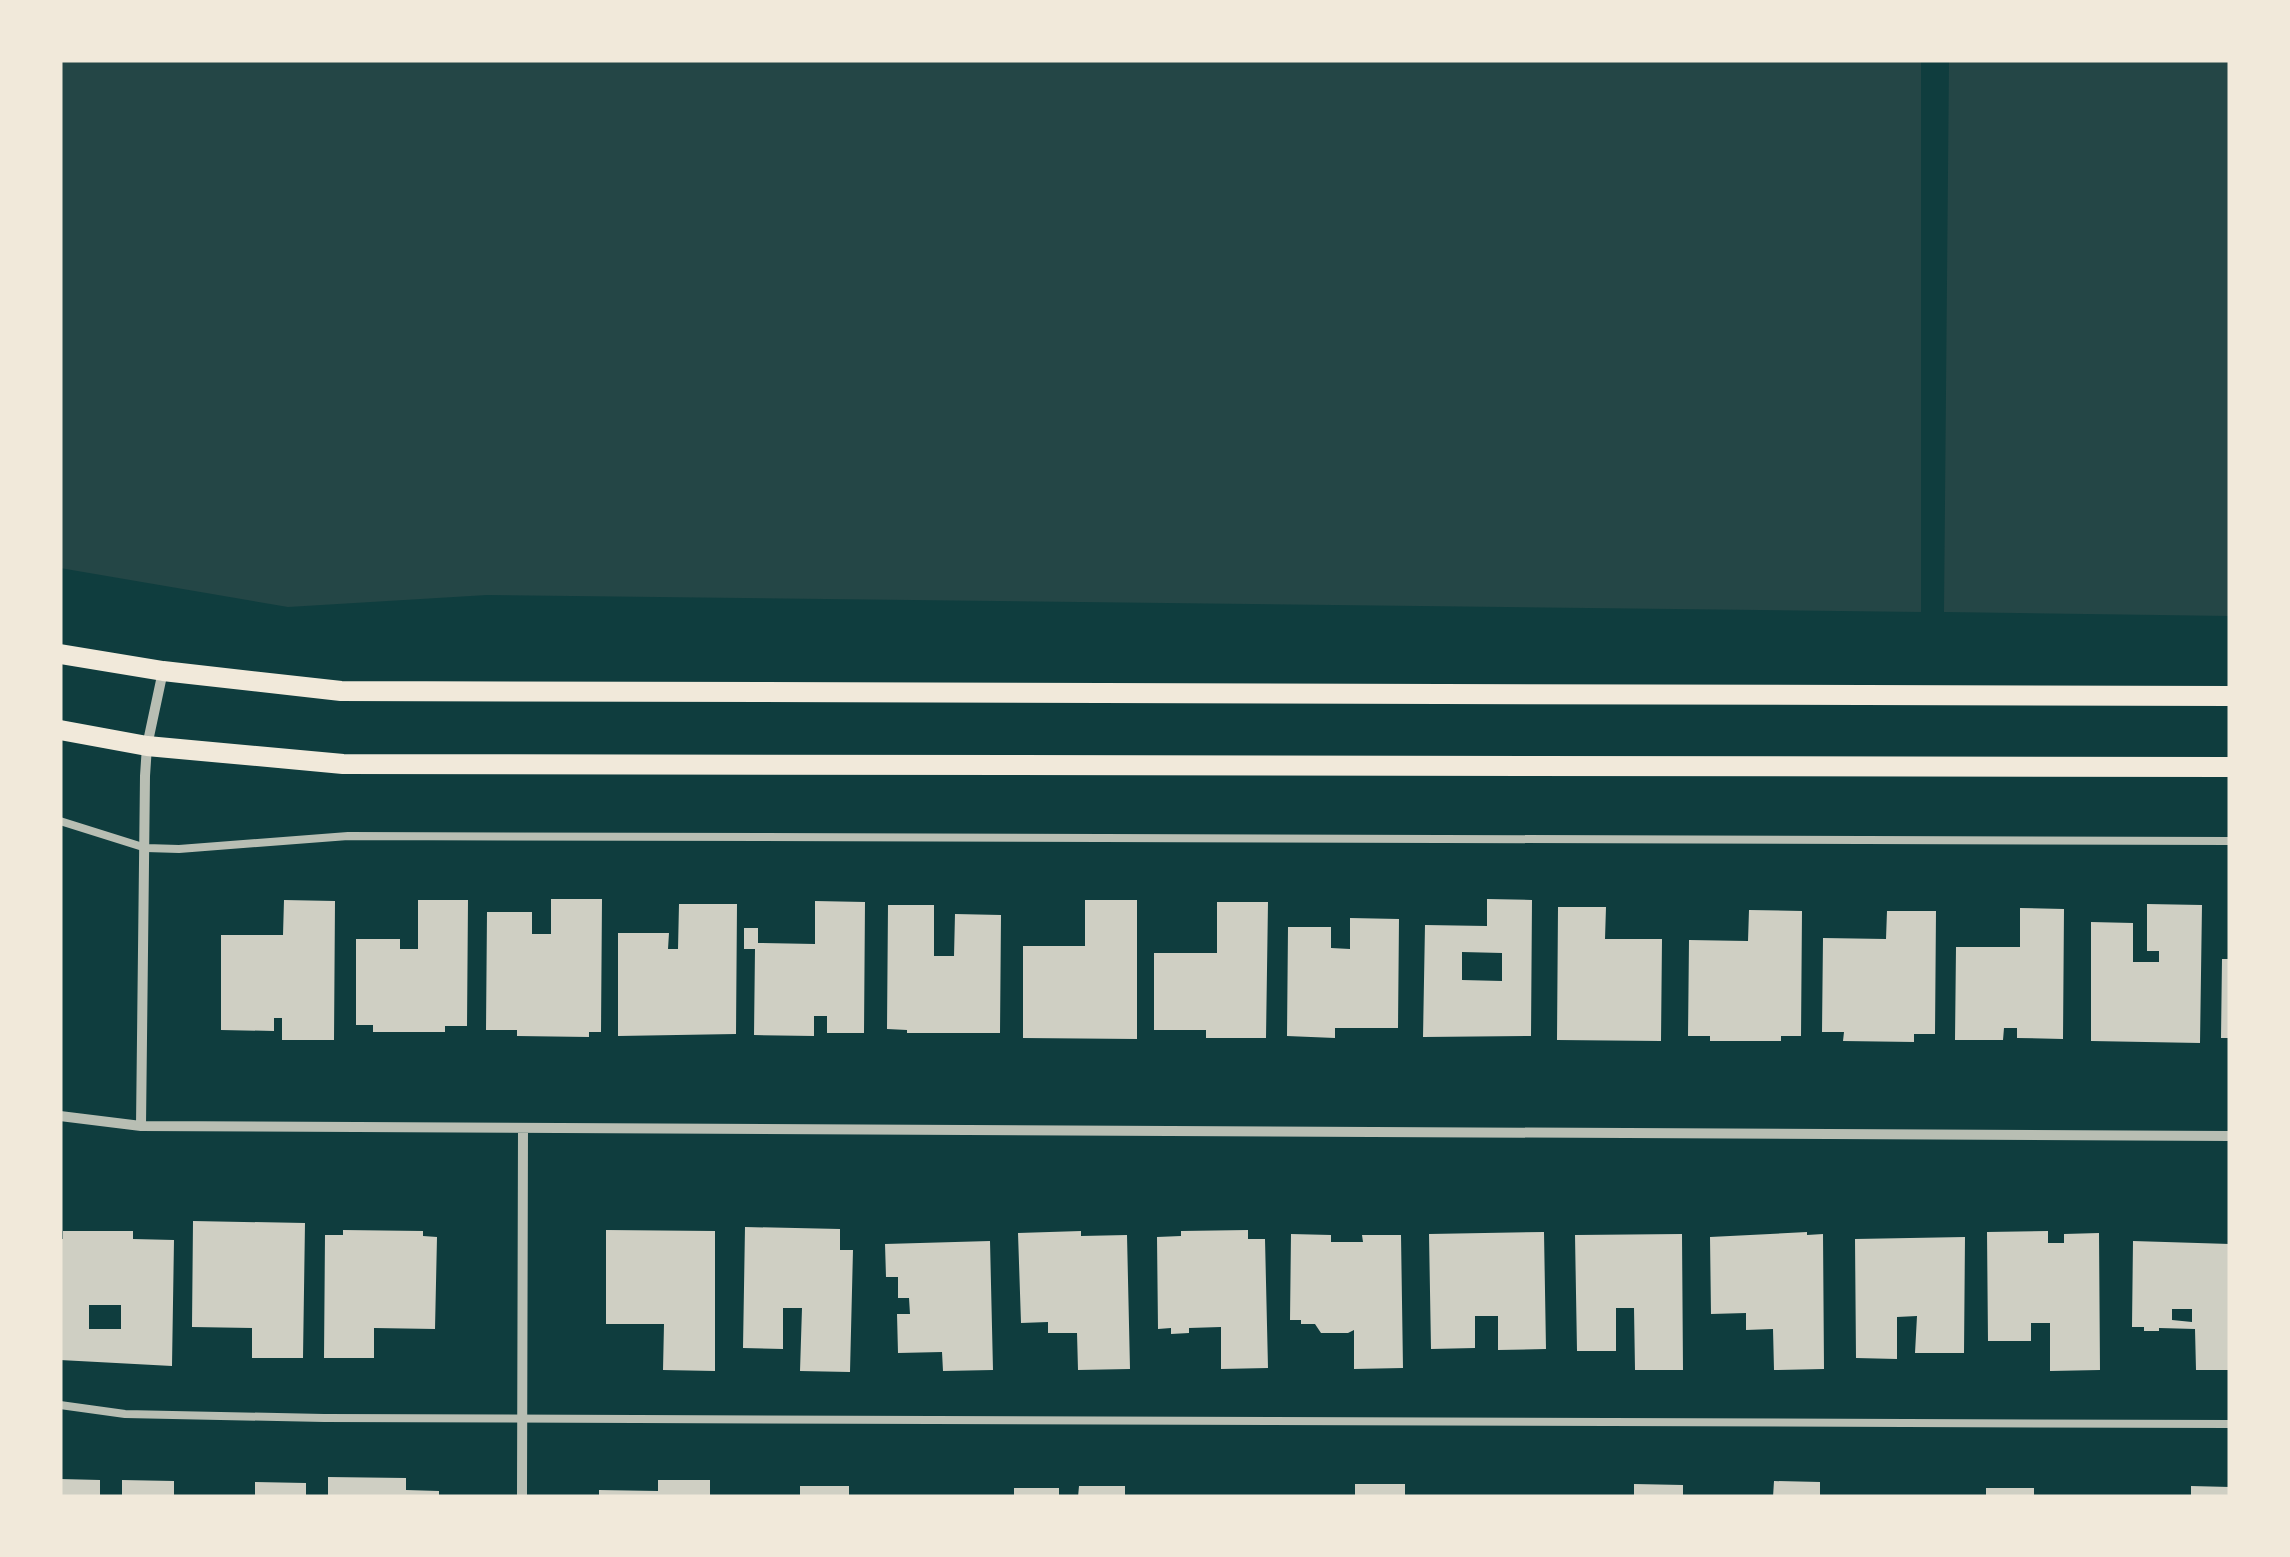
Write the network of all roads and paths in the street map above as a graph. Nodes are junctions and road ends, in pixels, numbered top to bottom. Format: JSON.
{"nodes":[{"id":1,"x":60,"y":654,"type":"edge"},
{"id":2,"x":163,"y":671,"type":"junction"},
{"id":3,"x":2230,"y":696,"type":"edge"},
{"id":4,"x":60,"y":730,"type":"edge"},
{"id":5,"x":147,"y":746,"type":"junction"},
{"id":6,"x":2230,"y":767,"type":"edge"},
{"id":7,"x":60,"y":822,"type":"edge"},
{"id":8,"x":2230,"y":841,"type":"edge"},
{"id":9,"x":146,"y":848,"type":"junction"},
{"id":10,"x":60,"y":1116,"type":"edge"},
{"id":11,"x":141,"y":1126,"type":"junction"},
{"id":12,"x":524,"y":1128,"type":"junction"},
{"id":13,"x":2230,"y":1136,"type":"edge"},
{"id":14,"x":60,"y":1405,"type":"edge"},
{"id":15,"x":522,"y":1417,"type":"junction"},
{"id":16,"x":2230,"y":1424,"type":"edge"},
{"id":17,"x":522,"y":1497,"type":"edge"}],
"edges":[{"from":1,"to":2,"type":"main road"},
{"from":2,"to":3,"type":"main road"},
{"from":2,"to":5,"type":"street"},
{"from":4,"to":5,"type":"main road"},
{"from":5,"to":6,"type":"main road"},
{"from":5,"to":9,"type":"street"},
{"from":7,"to":9,"type":"lane"},
{"from":8,"to":9,"type":"lane"},
{"from":9,"to":11,"type":"street"},
{"from":10,"to":11,"type":"street"},
{"from":11,"to":12,"type":"street"},
{"from":12,"to":13,"type":"street"},
{"from":12,"to":15,"type":"street"},
{"from":14,"to":15,"type":"lane"},
{"from":15,"to":16,"type":"lane"},
{"from":15,"to":17,"type":"street"}]}
